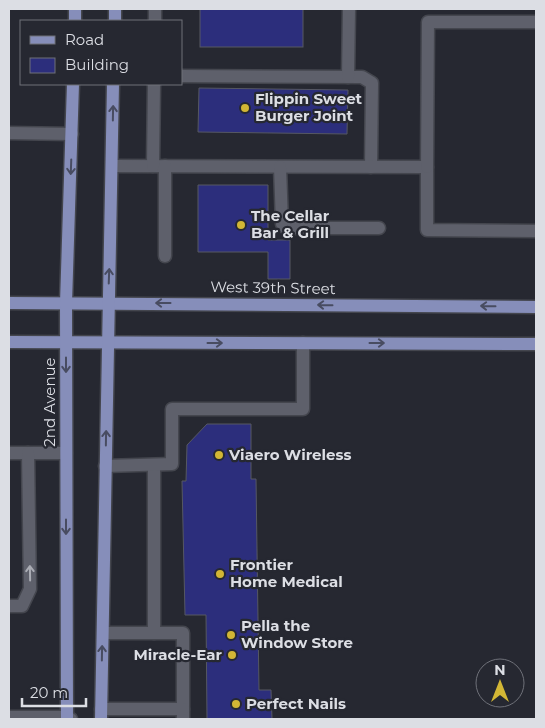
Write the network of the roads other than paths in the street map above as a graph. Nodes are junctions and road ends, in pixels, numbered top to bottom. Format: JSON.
{"nodes":[{"id":1,"x":349,"y":9,"type":"edge"},
{"id":2,"x":536,"y":22,"type":"edge"},
{"id":3,"x":182,"y":76,"type":"edge"},
{"id":4,"x":348,"y":77,"type":"junction"},
{"id":5,"x":73,"y":85,"type":"edge"},
{"id":6,"x":113,"y":85,"type":"edge"},
{"id":7,"x":154,"y":85,"type":"edge"},
{"id":8,"x":9,"y":133,"type":"edge"},
{"id":9,"x":72,"y":134,"type":"junction"},
{"id":10,"x":112,"y":166,"type":"junction"},
{"id":11,"x":159,"y":166,"type":"junction"},
{"id":12,"x":280,"y":166,"type":"junction"},
{"id":13,"x":371,"y":167,"type":"junction"},
{"id":14,"x":427,"y":167,"type":"junction"},
{"id":15,"x":379,"y":228,"type":"dead end"},
{"id":16,"x":536,"y":231,"type":"edge"},
{"id":17,"x":166,"y":256,"type":"dead end"},
{"id":18,"x":9,"y":303,"type":"edge"},
{"id":19,"x":66,"y":303,"type":"junction"},
{"id":20,"x":108,"y":303,"type":"junction"},
{"id":21,"x":536,"y":307,"type":"edge"},
{"id":22,"x":9,"y":342,"type":"edge"},
{"id":23,"x":66,"y":343,"type":"junction"},
{"id":24,"x":107,"y":343,"type":"junction"},
{"id":25,"x":303,"y":343,"type":"junction"},
{"id":26,"x":536,"y":344,"type":"edge"},
{"id":27,"x":9,"y":453,"type":"edge"},
{"id":28,"x":28,"y":453,"type":"junction"},
{"id":29,"x":66,"y":453,"type":"junction"},
{"id":30,"x":154,"y":465,"type":"junction"},
{"id":31,"x":105,"y":466,"type":"junction"},
{"id":32,"x":9,"y":606,"type":"edge"},
{"id":33,"x":102,"y":633,"type":"junction"},
{"id":34,"x":154,"y":633,"type":"junction"},
{"id":35,"x":101,"y":714,"type":"edge"},
{"id":36,"x":183,"y":714,"type":"edge"},
{"id":37,"x":9,"y":717,"type":"edge"},
{"id":38,"x":69,"y":718,"type":"edge"}],
"edges":[{"from":1,"to":4,"type":"street"},
{"from":2,"to":14,"type":"street"},
{"from":3,"to":4,"type":"street"},
{"from":4,"to":13,"type":"street"},
{"from":5,"to":9,"type":"main road","name":"2nd Avenue"},
{"from":10,"to":6,"type":"main road","one_way":true},
{"from":7,"to":11,"type":"street"},
{"from":8,"to":9,"type":"street"},
{"from":9,"to":19,"type":"main road","name":"2nd Avenue","one_way":true},
{"from":10,"to":11,"type":"street"},
{"from":20,"to":10,"type":"main road","one_way":true},
{"from":11,"to":12,"type":"street"},
{"from":11,"to":17,"type":"street"},
{"from":12,"to":13,"type":"street"},
{"from":12,"to":15,"type":"street"},
{"from":13,"to":14,"type":"street"},
{"from":14,"to":16,"type":"street"},
{"from":18,"to":19,"type":"main road","name":"West 39th Street"},
{"from":19,"to":20,"type":"main road","name":"West 39th Street"},
{"from":19,"to":23,"type":"main road","name":"2nd Avenue"},
{"from":21,"to":20,"type":"main road","name":"West 39th Street","one_way":true},
{"from":20,"to":24,"type":"main road"},
{"from":22,"to":23,"type":"main road"},
{"from":23,"to":24,"type":"main road"},
{"from":23,"to":29,"type":"main road","name":"2nd Avenue","one_way":true},
{"from":24,"to":25,"type":"main road","one_way":true},
{"from":31,"to":24,"type":"main road","one_way":true},
{"from":25,"to":26,"type":"main road","one_way":true},
{"from":25,"to":30,"type":"street"},
{"from":27,"to":28,"type":"street"},
{"from":28,"to":29,"type":"street"},
{"from":32,"to":28,"type":"street","one_way":true},
{"from":29,"to":38,"type":"main road","name":"2nd Avenue","one_way":true},
{"from":30,"to":31,"type":"street"},
{"from":30,"to":34,"type":"street"},
{"from":31,"to":33,"type":"main road"},
{"from":33,"to":34,"type":"street"},
{"from":35,"to":33,"type":"main road","one_way":true},
{"from":34,"to":36,"type":"street"},
{"from":35,"to":36,"type":"street"},
{"from":37,"to":38,"type":"street"}]}
